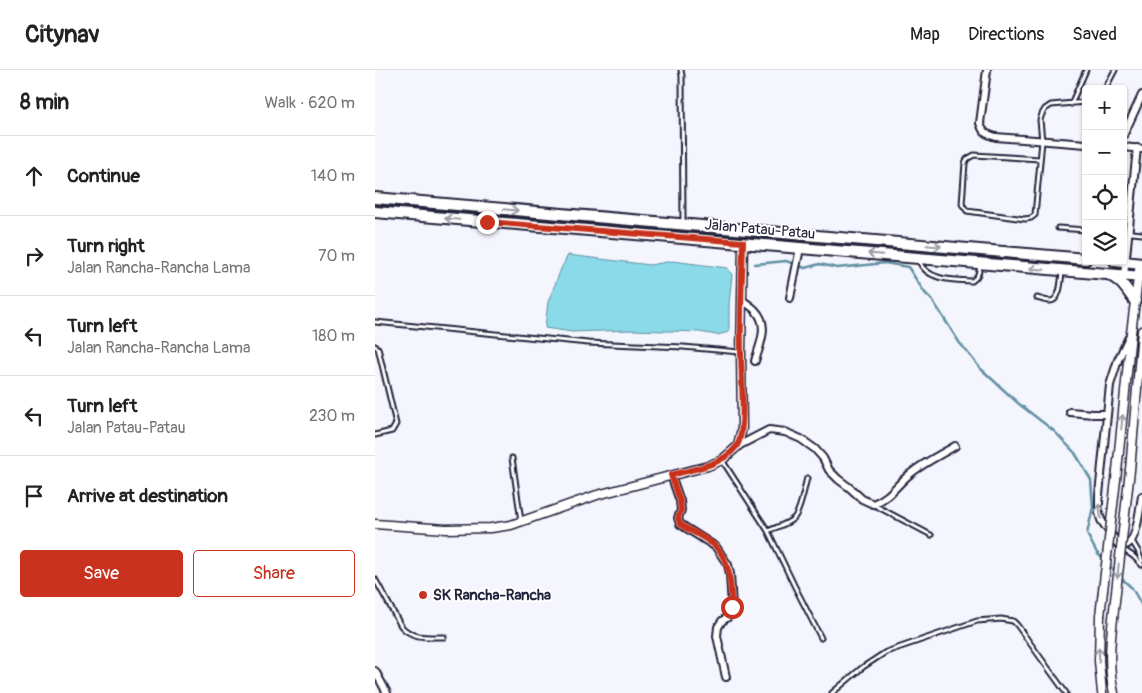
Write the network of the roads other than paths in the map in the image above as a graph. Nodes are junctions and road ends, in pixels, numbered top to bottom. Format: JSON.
{"nodes":[{"id":1,"x":681,"y":70,"type":"edge"},
{"id":2,"x":987,"y":70,"type":"edge"},
{"id":3,"x":1086,"y":70,"type":"edge"},
{"id":4,"x":1115,"y":70,"type":"edge"},
{"id":5,"x":1107,"y":85,"type":"edge"},
{"id":6,"x":1141,"y":98,"type":"edge"},
{"id":7,"x":1082,"y":103,"type":"edge"},
{"id":8,"x":1071,"y":104,"type":"junction"},
{"id":9,"x":1126,"y":130,"type":"edge"},
{"id":10,"x":1041,"y":141,"type":"junction"},
{"id":11,"x":1082,"y":144,"type":"edge"},
{"id":12,"x":1139,"y":149,"type":"edge"},
{"id":13,"x":1040,"y":159,"type":"junction"},
{"id":14,"x":375,"y":198,"type":"edge"},
{"id":15,"x":375,"y":212,"type":"edge"},
{"id":16,"x":683,"y":224,"type":"junction"},
{"id":17,"x":1127,"y":227,"type":"edge"},
{"id":18,"x":1057,"y":228,"type":"dead end"},
{"id":19,"x":1082,"y":230,"type":"edge"},
{"id":20,"x":1127,"y":233,"type":"edge"},
{"id":21,"x":1142,"y":234,"type":"edge"},
{"id":22,"x":743,"y":242,"type":"junction"},
{"id":23,"x":800,"y":248,"type":"junction"},
{"id":24,"x":919,"y":258,"type":"junction"},
{"id":25,"x":1082,"y":259,"type":"edge"},
{"id":26,"x":1127,"y":262,"type":"edge"},
{"id":27,"x":980,"y":264,"type":"junction"},
{"id":28,"x":1141,"y":264,"type":"edge"},
{"id":29,"x":1126,"y":265,"type":"edge"},
{"id":30,"x":1062,"y":271,"type":"junction"},
{"id":31,"x":1109,"y":275,"type":"junction"},
{"id":32,"x":1124,"y":276,"type":"junction"},
{"id":33,"x":1140,"y":277,"type":"edge"},
{"id":34,"x":790,"y":298,"type":"dead end"},
{"id":35,"x":1037,"y":298,"type":"dead end"},
{"id":36,"x":742,"y":300,"type":"junction"},
{"id":37,"x":1135,"y":301,"type":"junction"},
{"id":38,"x":375,"y":322,"type":"edge"},
{"id":39,"x":1142,"y":331,"type":"edge"},
{"id":40,"x":1131,"y":333,"type":"junction"},
{"id":41,"x":375,"y":346,"type":"edge"},
{"id":42,"x":741,"y":352,"type":"junction"},
{"id":43,"x":1141,"y":358,"type":"edge"},
{"id":44,"x":755,"y":361,"type":"dead end"},
{"id":45,"x":1070,"y":412,"type":"dead end"},
{"id":46,"x":1107,"y":414,"type":"junction"},
{"id":47,"x":375,"y":435,"type":"edge"},
{"id":48,"x":738,"y":446,"type":"junction"},
{"id":49,"x":955,"y":446,"type":"dead end"},
{"id":50,"x":512,"y":458,"type":"dead end"},
{"id":51,"x":722,"y":460,"type":"junction"},
{"id":52,"x":671,"y":475,"type":"junction"},
{"id":53,"x":807,"y":478,"type":"dead end"},
{"id":54,"x":1142,"y":496,"type":"edge"},
{"id":55,"x":873,"y":504,"type":"junction"},
{"id":56,"x":521,"y":521,"type":"junction"},
{"id":57,"x":375,"y":524,"type":"edge"},
{"id":58,"x":768,"y":531,"type":"junction"},
{"id":59,"x":931,"y":536,"type":"dead end"},
{"id":60,"x":1132,"y":540,"type":"junction"},
{"id":61,"x":1120,"y":546,"type":"junction"},
{"id":62,"x":1142,"y":563,"type":"edge"},
{"id":63,"x":375,"y":579,"type":"edge"},
{"id":64,"x":444,"y":636,"type":"dead end"},
{"id":65,"x":821,"y":638,"type":"dead end"},
{"id":66,"x":375,"y":671,"type":"edge"},
{"id":67,"x":727,"y":677,"type":"dead end"},
{"id":68,"x":387,"y":693,"type":"edge"},
{"id":69,"x":832,"y":693,"type":"edge"},
{"id":70,"x":1065,"y":693,"type":"edge"},
{"id":71,"x":1103,"y":693,"type":"edge"},
{"id":72,"x":1114,"y":693,"type":"edge"}],
"edges":[{"from":1,"to":16,"type":"lane"},
{"from":2,"to":10,"type":"street"},
{"from":3,"to":8,"type":"lane"},
{"from":4,"to":5,"type":"lane"},
{"from":6,"to":9,"type":"street"},
{"from":7,"to":8,"type":"lane"},
{"from":8,"to":10,"type":"lane"},
{"from":10,"to":11,"type":"street"},
{"from":10,"to":13,"type":"lane"},
{"from":12,"to":17,"type":"street"},
{"from":13,"to":13,"type":"lane"},
{"from":14,"to":16,"type":"main road","name":"Jalan Patau-Patau","one_way":true},
{"from":22,"to":15,"type":"main road","name":"Jalan Patau-Patau","one_way":true},
{"from":16,"to":25,"type":"main road","name":"Jalan Patau-Patau","one_way":true},
{"from":18,"to":19,"type":"lane"},
{"from":20,"to":21,"type":"lane"},
{"from":22,"to":23,"type":"main road","name":"Jalan Patau-Patau"},
{"from":22,"to":36,"type":"street"},
{"from":24,"to":23,"type":"main road","name":"Jalan Patau-Patau","one_way":true},
{"from":23,"to":34,"type":"street"},
{"from":24,"to":27,"type":"main road","name":"Jalan Patau-Patau"},
{"from":24,"to":27,"type":"lane"},
{"from":26,"to":28,"type":"main road"},
{"from":30,"to":27,"type":"main road","name":"Jalan Patau-Patau","one_way":true},
{"from":28,"to":33,"type":"street"},
{"from":29,"to":32,"type":"street"},
{"from":30,"to":31,"type":"main road","name":"Jalan Patau-Patau"},
{"from":30,"to":35,"type":"lane"},
{"from":31,"to":32,"type":"main road","name":"Jalan Patau-Patau"},
{"from":31,"to":37,"type":"main road"},
{"from":32,"to":33,"type":"main road","name":"Jalan Patau-Patau"},
{"from":33,"to":37,"type":"street"},
{"from":36,"to":42,"type":"street"},
{"from":36,"to":44,"type":"street"},
{"from":37,"to":40,"type":"street"},
{"from":38,"to":42,"type":"lane"},
{"from":39,"to":43,"type":"street"},
{"from":40,"to":46,"type":"street"},
{"from":71,"to":40,"type":"street","one_way":true,"bridge":true},
{"from":41,"to":47,"type":"lane"},
{"from":42,"to":48,"type":"street"},
{"from":43,"to":72,"type":"street","one_way":true,"bridge":true},
{"from":45,"to":46,"type":"street"},
{"from":61,"to":46,"type":"street","one_way":true},
{"from":48,"to":51,"type":"street"},
{"from":48,"to":55,"type":"street"},
{"from":49,"to":55,"type":"street"},
{"from":50,"to":56,"type":"lane"},
{"from":51,"to":52,"type":"street"},
{"from":51,"to":58,"type":"lane"},
{"from":52,"to":56,"type":"street"},
{"from":52,"to":67,"type":"street"},
{"from":53,"to":58,"type":"lane"},
{"from":54,"to":60,"type":"street"},
{"from":55,"to":59,"type":"lane"},
{"from":56,"to":57,"type":"street"},
{"from":58,"to":65,"type":"lane"},
{"from":60,"to":61,"type":"street"},
{"from":60,"to":62,"type":"lane"},
{"from":61,"to":62,"type":"lane"},
{"from":63,"to":64,"type":"lane"},
{"from":66,"to":68,"type":"street"},
{"from":69,"to":70,"type":"lane"}]}
